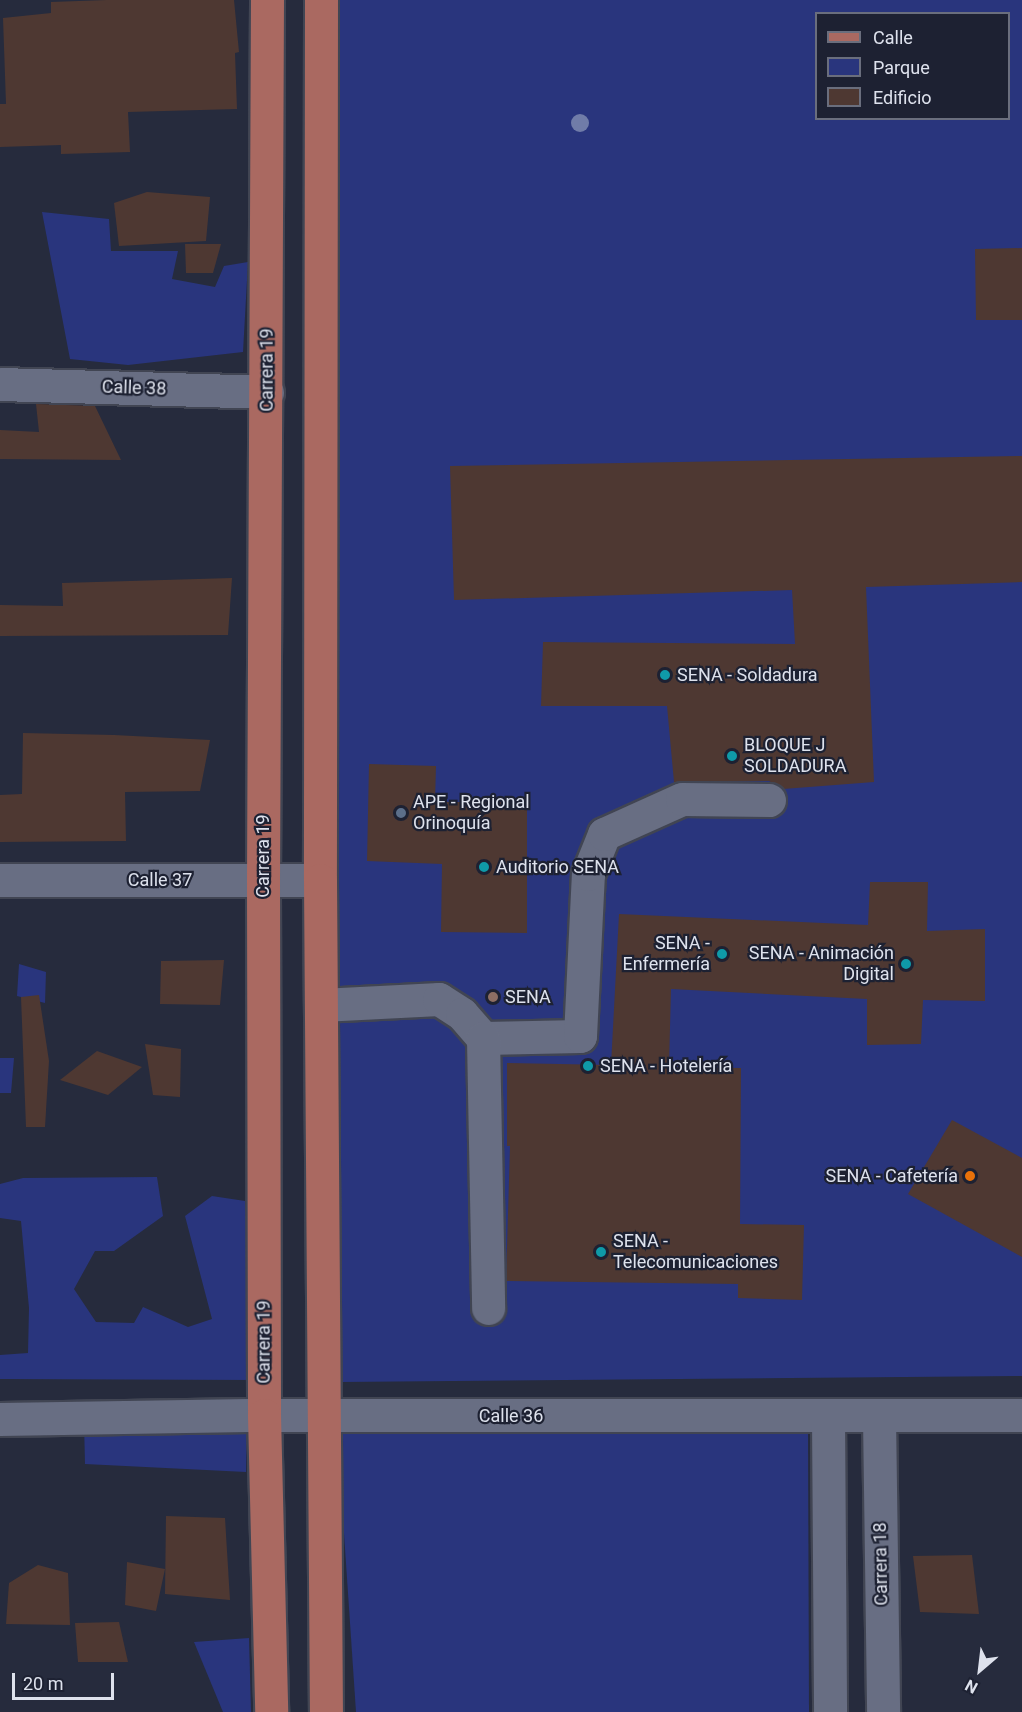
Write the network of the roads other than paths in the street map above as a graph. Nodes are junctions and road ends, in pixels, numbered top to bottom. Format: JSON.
{"nodes":[{"id":1,"x":267,"y":0,"type":"edge"},
{"id":2,"x":321,"y":0,"type":"edge"},
{"id":3,"x":0,"y":384,"type":"edge"},
{"id":4,"x":267,"y":392,"type":"junction"},
{"id":5,"x":769,"y":800,"type":"dead end"},
{"id":6,"x":0,"y":880,"type":"edge"},
{"id":7,"x":263,"y":880,"type":"junction"},
{"id":8,"x":320,"y":880,"type":"junction"},
{"id":9,"x":321,"y":1005,"type":"junction"},
{"id":10,"x":483,"y":1038,"type":"junction"},
{"id":11,"x":488,"y":1308,"type":"dead end"},
{"id":12,"x":264,"y":1415,"type":"junction"},
{"id":13,"x":1022,"y":1415,"type":"edge"},
{"id":14,"x":324,"y":1416,"type":"junction"},
{"id":15,"x":828,"y":1416,"type":"junction"},
{"id":16,"x":879,"y":1416,"type":"junction"},
{"id":17,"x":0,"y":1419,"type":"edge"},
{"id":18,"x":271,"y":1712,"type":"edge"},
{"id":19,"x":326,"y":1712,"type":"edge"},
{"id":20,"x":830,"y":1712,"type":"edge"},
{"id":21,"x":883,"y":1712,"type":"edge"}],
"edges":[{"from":1,"to":4,"type":"main road","name":"Carrera 19"},
{"from":2,"to":8,"type":"main road"},
{"from":3,"to":4,"type":"street","name":"Calle 38"},
{"from":4,"to":7,"type":"main road","name":"Carrera 19"},
{"from":5,"to":10,"type":"street"},
{"from":6,"to":7,"type":"street","name":"Calle 37"},
{"from":7,"to":8,"type":"street","name":"Calle 37"},
{"from":7,"to":12,"type":"main road","name":"Carrera 19"},
{"from":8,"to":9,"type":"main road"},
{"from":9,"to":10,"type":"street"},
{"from":9,"to":14,"type":"main road"},
{"from":10,"to":11,"type":"street"},
{"from":12,"to":14,"type":"street","name":"Calle 36"},
{"from":12,"to":17,"type":"street","name":"Calle 36"},
{"from":12,"to":18,"type":"main road","name":"Carrera 19"},
{"from":13,"to":16,"type":"street","name":"Calle 36"},
{"from":14,"to":15,"type":"street","name":"Calle 36"},
{"from":14,"to":19,"type":"main road"},
{"from":15,"to":16,"type":"street","name":"Calle 36"},
{"from":15,"to":20,"type":"street"},
{"from":16,"to":21,"type":"street","name":"Carrera 18"}]}
